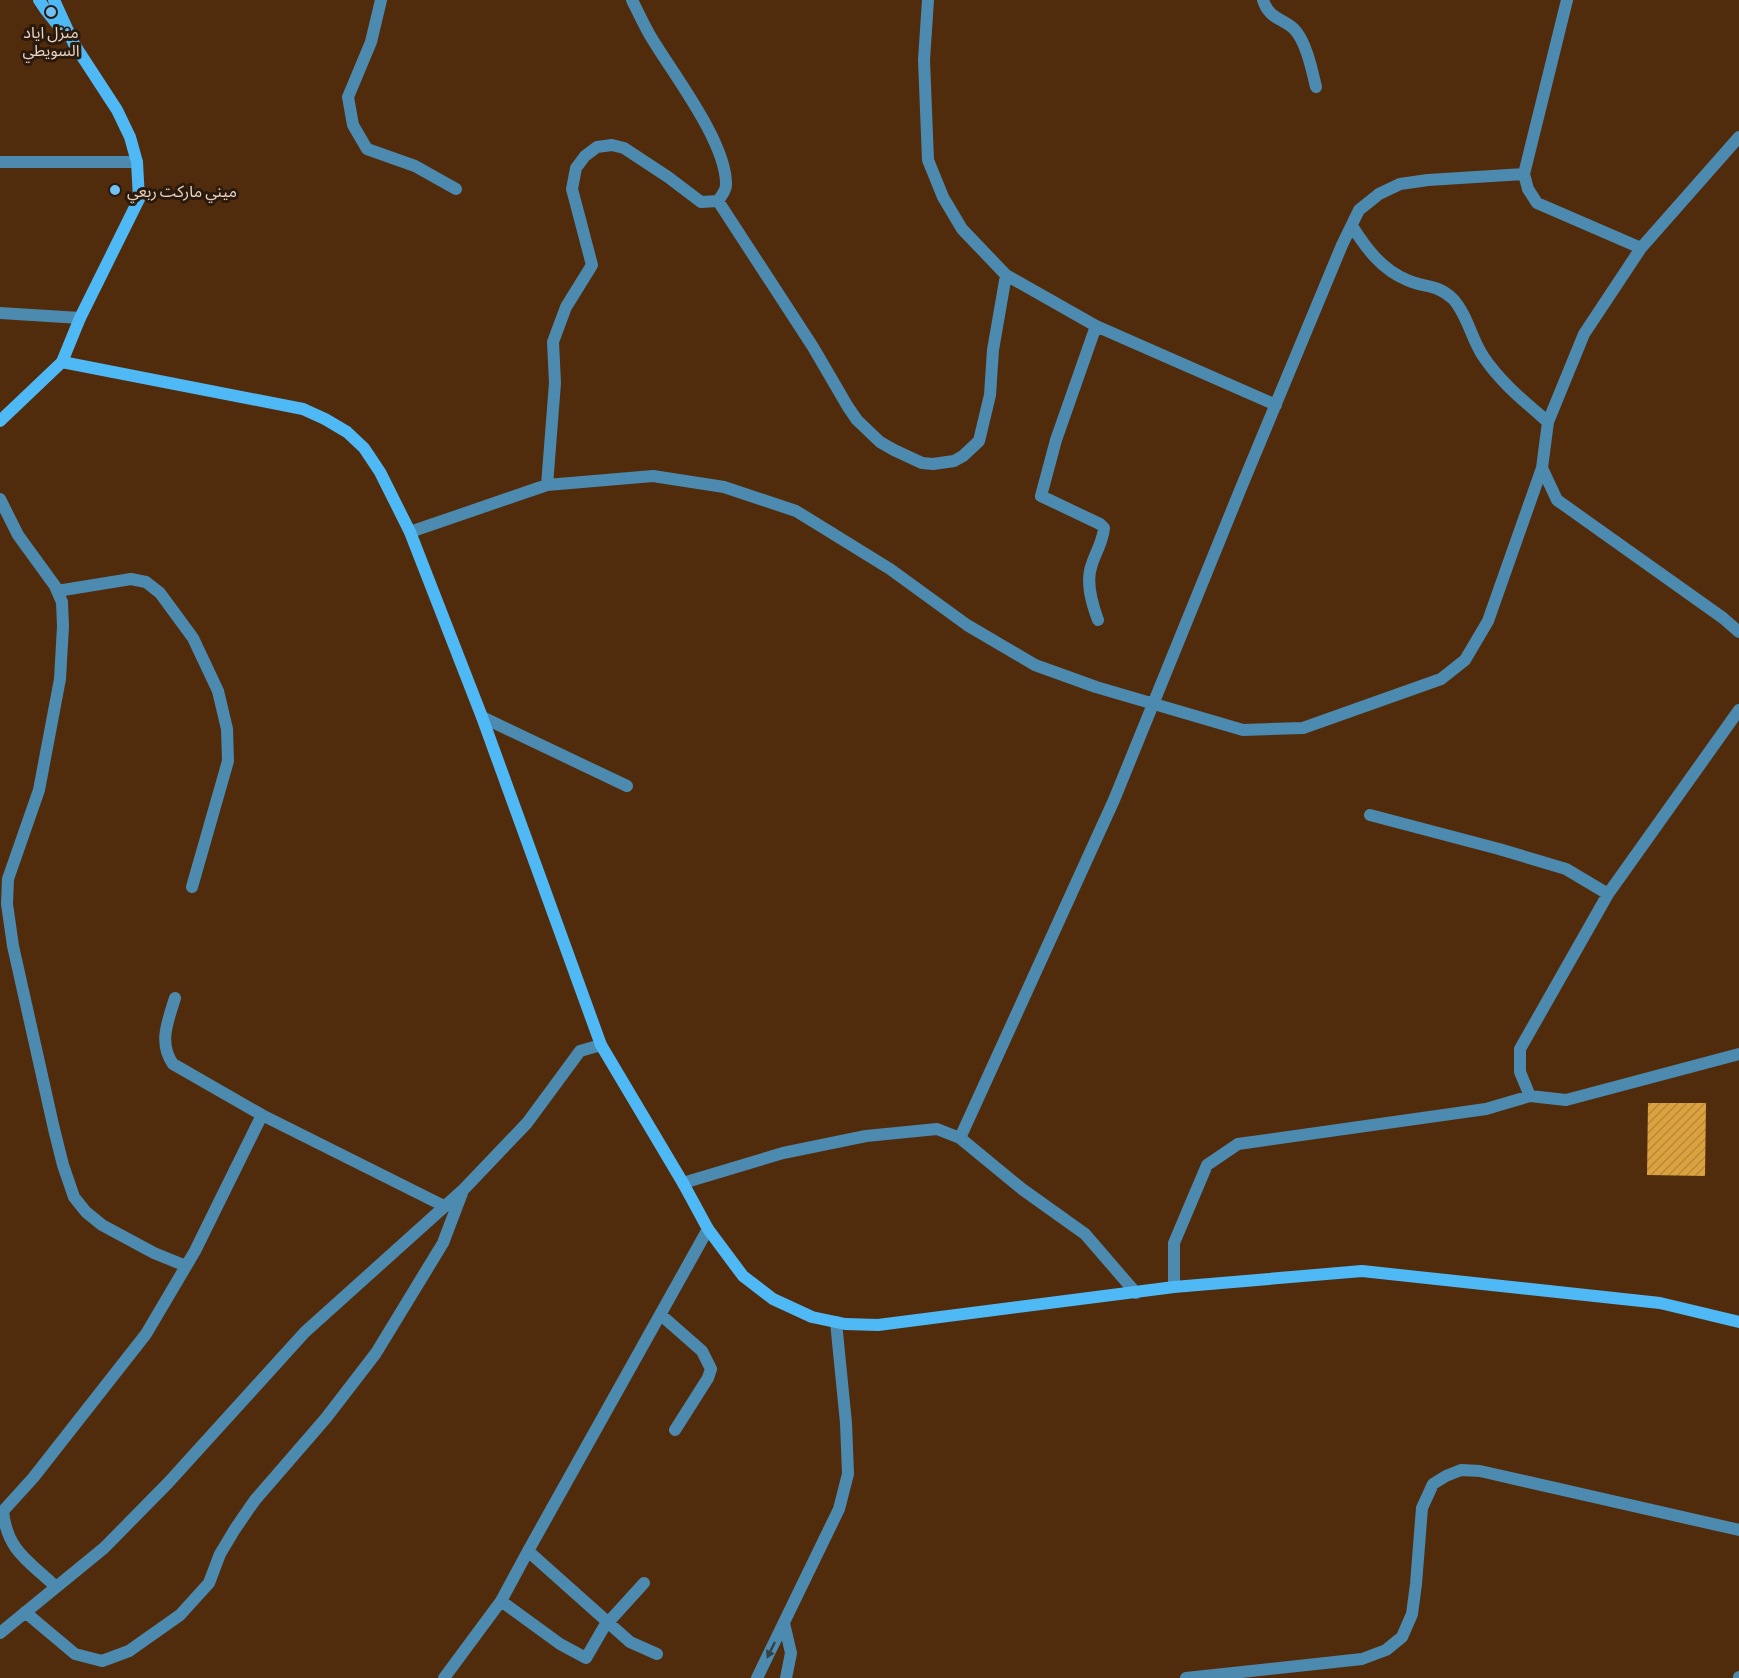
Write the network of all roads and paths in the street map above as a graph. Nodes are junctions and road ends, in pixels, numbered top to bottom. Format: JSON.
{"nodes":[{"id":1,"x":39,"y":0,"type":"edge"},
{"id":2,"x":54,"y":0,"type":"edge"},
{"id":3,"x":381,"y":0,"type":"edge"},
{"id":4,"x":632,"y":0,"type":"edge"},
{"id":5,"x":927,"y":0,"type":"edge"},
{"id":6,"x":1263,"y":0,"type":"edge"},
{"id":7,"x":1567,"y":0,"type":"edge"},
{"id":8,"x":74,"y":44,"type":"junction"},
{"id":9,"x":1316,"y":87,"type":"dead end"},
{"id":10,"x":1738,"y":143,"type":"edge"},
{"id":11,"x":0,"y":162,"type":"edge"},
{"id":12,"x":137,"y":162,"type":"junction"},
{"id":13,"x":1524,"y":174,"type":"junction"},
{"id":14,"x":456,"y":189,"type":"dead end"},
{"id":15,"x":718,"y":201,"type":"junction"},
{"id":16,"x":1352,"y":226,"type":"junction"},
{"id":17,"x":1641,"y":248,"type":"junction"},
{"id":18,"x":1006,"y":275,"type":"junction"},
{"id":19,"x":0,"y":313,"type":"edge"},
{"id":20,"x":80,"y":318,"type":"junction"},
{"id":21,"x":1096,"y":326,"type":"junction"},
{"id":22,"x":62,"y":362,"type":"junction"},
{"id":23,"x":1276,"y":405,"type":"junction"},
{"id":24,"x":0,"y":421,"type":"edge"},
{"id":25,"x":1548,"y":422,"type":"junction"},
{"id":26,"x":1542,"y":468,"type":"junction"},
{"id":27,"x":547,"y":485,"type":"junction"},
{"id":28,"x":0,"y":499,"type":"edge"},
{"id":29,"x":410,"y":532,"type":"junction"},
{"id":30,"x":57,"y":591,"type":"junction"},
{"id":31,"x":1098,"y":620,"type":"dead end"},
{"id":32,"x":1739,"y":632,"type":"edge"},
{"id":33,"x":1153,"y":703,"type":"junction"},
{"id":34,"x":1739,"y":710,"type":"edge"},
{"id":35,"x":482,"y":717,"type":"junction"},
{"id":36,"x":627,"y":786,"type":"dead end"},
{"id":37,"x":1370,"y":815,"type":"dead end"},
{"id":38,"x":192,"y":887,"type":"dead end"},
{"id":39,"x":1608,"y":894,"type":"junction"},
{"id":40,"x":175,"y":998,"type":"dead end"},
{"id":41,"x":601,"y":1044,"type":"junction"},
{"id":42,"x":1739,"y":1054,"type":"edge"},
{"id":43,"x":1530,"y":1096,"type":"junction"},
{"id":44,"x":262,"y":1115,"type":"junction"},
{"id":45,"x":960,"y":1138,"type":"junction"},
{"id":46,"x":683,"y":1183,"type":"junction"},
{"id":47,"x":464,"y":1189,"type":"junction"},
{"id":48,"x":444,"y":1206,"type":"junction"},
{"id":49,"x":708,"y":1229,"type":"junction"},
{"id":50,"x":186,"y":1266,"type":"junction"},
{"id":51,"x":1174,"y":1287,"type":"junction"},
{"id":52,"x":1136,"y":1293,"type":"junction"},
{"id":53,"x":661,"y":1315,"type":"junction"},
{"id":54,"x":836,"y":1322,"type":"junction"},
{"id":55,"x":1739,"y":1322,"type":"edge"},
{"id":56,"x":675,"y":1430,"type":"dead end"},
{"id":57,"x":1739,"y":1530,"type":"edge"},
{"id":58,"x":528,"y":1551,"type":"junction"},
{"id":59,"x":644,"y":1583,"type":"dead end"},
{"id":60,"x":56,"y":1587,"type":"junction"},
{"id":61,"x":501,"y":1601,"type":"junction"},
{"id":62,"x":25,"y":1612,"type":"junction"},
{"id":63,"x":609,"y":1622,"type":"junction"},
{"id":64,"x":784,"y":1623,"type":"junction"},
{"id":65,"x":0,"y":1632,"type":"edge"},
{"id":66,"x":657,"y":1654,"type":"dead end"},
{"id":67,"x":444,"y":1678,"type":"edge"},
{"id":68,"x":758,"y":1678,"type":"edge"},
{"id":69,"x":786,"y":1678,"type":"edge"},
{"id":70,"x":1186,"y":1678,"type":"edge"}],
"edges":[{"from":1,"to":8,"type":"street"},
{"from":2,"to":8,"type":"street"},
{"from":3,"to":14,"type":"street"},
{"from":4,"to":15,"type":"street"},
{"from":5,"to":18,"type":"street"},
{"from":6,"to":9,"type":"street"},
{"from":7,"to":13,"type":"street"},
{"from":8,"to":12,"type":"street"},
{"from":10,"to":17,"type":"street"},
{"from":11,"to":12,"type":"street"},
{"from":12,"to":20,"type":"street"},
{"from":13,"to":16,"type":"street"},
{"from":13,"to":17,"type":"street"},
{"from":15,"to":18,"type":"street"},
{"from":15,"to":27,"type":"street"},
{"from":16,"to":23,"type":"street"},
{"from":16,"to":25,"type":"street"},
{"from":17,"to":25,"type":"street"},
{"from":18,"to":21,"type":"street"},
{"from":19,"to":20,"type":"street"},
{"from":20,"to":22,"type":"street"},
{"from":21,"to":23,"type":"street"},
{"from":21,"to":31,"type":"street"},
{"from":22,"to":24,"type":"street"},
{"from":22,"to":29,"type":"street"},
{"from":23,"to":33,"type":"street"},
{"from":25,"to":26,"type":"street"},
{"from":26,"to":32,"type":"street"},
{"from":26,"to":33,"type":"street"},
{"from":27,"to":29,"type":"street"},
{"from":27,"to":33,"type":"street"},
{"from":28,"to":30,"type":"street"},
{"from":29,"to":35,"type":"street"},
{"from":30,"to":38,"type":"street"},
{"from":30,"to":50,"type":"street"},
{"from":33,"to":45,"type":"street"},
{"from":34,"to":39,"type":"street"},
{"from":35,"to":36,"type":"street"},
{"from":35,"to":41,"type":"street"},
{"from":37,"to":39,"type":"street"},
{"from":39,"to":43,"type":"street"},
{"from":40,"to":44,"type":"street"},
{"from":41,"to":46,"type":"street"},
{"from":41,"to":47,"type":"street"},
{"from":42,"to":43,"type":"street"},
{"from":43,"to":51,"type":"street"},
{"from":44,"to":48,"type":"street"},
{"from":44,"to":50,"type":"street"},
{"from":45,"to":46,"type":"street"},
{"from":45,"to":52,"type":"street"},
{"from":46,"to":49,"type":"street"},
{"from":47,"to":48,"type":"street"},
{"from":47,"to":62,"type":"street"},
{"from":48,"to":60,"type":"street"},
{"from":49,"to":53,"type":"street"},
{"from":49,"to":54,"type":"street"},
{"from":50,"to":60,"type":"street"},
{"from":51,"to":52,"type":"street"},
{"from":51,"to":55,"type":"street"},
{"from":52,"to":54,"type":"street"},
{"from":53,"to":56,"type":"street"},
{"from":53,"to":58,"type":"street"},
{"from":54,"to":64,"type":"street"},
{"from":57,"to":70,"type":"street"},
{"from":58,"to":61,"type":"street"},
{"from":58,"to":63,"type":"street"},
{"from":59,"to":63,"type":"street"},
{"from":60,"to":62,"type":"street"},
{"from":61,"to":63,"type":"street"},
{"from":61,"to":67,"type":"street"},
{"from":62,"to":65,"type":"street"},
{"from":63,"to":66,"type":"street"},
{"from":64,"to":68,"type":"street","one_way":true},
{"from":64,"to":69,"type":"street"}]}
